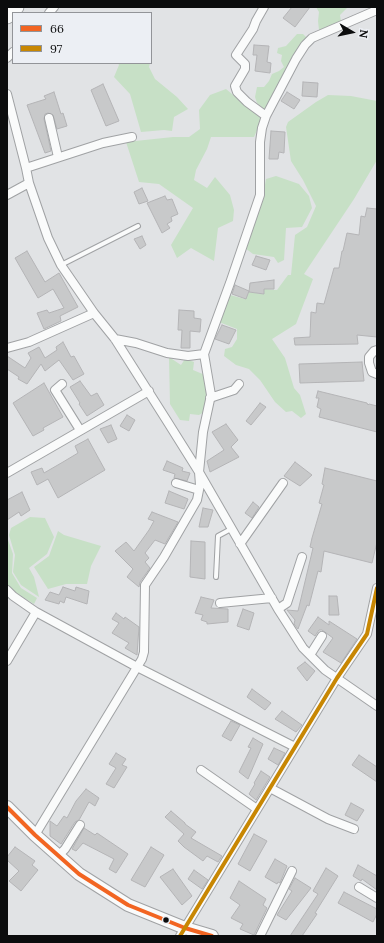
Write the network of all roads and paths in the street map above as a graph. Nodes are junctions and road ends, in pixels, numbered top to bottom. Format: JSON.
{"nodes":[{"id":1,"x":16,"y":7,"type":"edge"},
{"id":2,"x":264,"y":7,"type":"edge"},
{"id":3,"x":377,"y":10,"type":"edge"},
{"id":4,"x":7,"y":16,"type":"edge"},
{"id":5,"x":7,"y":94,"type":"edge"},
{"id":6,"x":266,"y":116,"type":"junction"},
{"id":7,"x":49,"y":118,"type":"dead end"},
{"id":8,"x":132,"y":137,"type":"dead end"},
{"id":9,"x":58,"y":158,"type":"junction"},
{"id":10,"x":26,"y":168,"type":"junction"},
{"id":11,"x":29,"y":182,"type":"junction"},
{"id":12,"x":7,"y":195,"type":"edge"},
{"id":13,"x":138,"y":226,"type":"dead end"},
{"id":14,"x":61,"y":265,"type":"junction"},
{"id":15,"x":94,"y":313,"type":"junction"},
{"id":16,"x":116,"y":339,"type":"junction"},
{"id":17,"x":7,"y":348,"type":"edge"},
{"id":18,"x":377,"y":350,"type":"edge"},
{"id":19,"x":204,"y":354,"type":"junction"},
{"id":20,"x":377,"y":374,"type":"edge"},
{"id":21,"x":62,"y":384,"type":"dead end"},
{"id":22,"x":239,"y":384,"type":"dead end"},
{"id":23,"x":149,"y":391,"type":"junction"},
{"id":24,"x":210,"y":398,"type":"junction"},
{"id":25,"x":80,"y":430,"type":"junction"},
{"id":26,"x":199,"y":472,"type":"junction"},
{"id":27,"x":7,"y":473,"type":"edge"},
{"id":28,"x":176,"y":483,"type":"dead end"},
{"id":29,"x":282,"y":483,"type":"dead end"},
{"id":30,"x":199,"y":490,"type":"junction"},
{"id":31,"x":231,"y":529,"type":"junction"},
{"id":32,"x":240,"y":544,"type":"junction"},
{"id":33,"x":302,"y":558,"type":"dead end"},
{"id":34,"x":216,"y":577,"type":"dead end"},
{"id":35,"x":377,"y":588,"type":"edge"},
{"id":36,"x":7,"y":590,"type":"edge"},
{"id":37,"x":272,"y":598,"type":"junction"},
{"id":38,"x":220,"y":603,"type":"dead end"},
{"id":39,"x":278,"y":609,"type":"junction"},
{"id":40,"x":36,"y":612,"type":"junction"},
{"id":41,"x":322,"y":636,"type":"dead end"},
{"id":42,"x":310,"y":655,"type":"junction"},
{"id":43,"x":7,"y":661,"type":"edge"},
{"id":44,"x":137,"y":668,"type":"junction"},
{"id":45,"x":337,"y":678,"type":"junction"},
{"id":46,"x":377,"y":706,"type":"edge"},
{"id":47,"x":295,"y":747,"type":"junction"},
{"id":48,"x":201,"y":770,"type":"dead end"},
{"id":49,"x":270,"y":788,"type":"junction"},
{"id":50,"x":7,"y":807,"type":"edge"},
{"id":51,"x":257,"y":809,"type":"junction"},
{"id":52,"x":80,"y":825,"type":"dead end"},
{"id":53,"x":354,"y":829,"type":"dead end"},
{"id":54,"x":35,"y":835,"type":"junction"},
{"id":55,"x":58,"y":856,"type":"junction"},
{"id":56,"x":292,"y":871,"type":"dead end"},
{"id":57,"x":359,"y":888,"type":"dead end"},
{"id":58,"x":377,"y":898,"type":"edge"},
{"id":59,"x":183,"y":932,"type":"edge"},
{"id":60,"x":212,"y":936,"type":"edge"},
{"id":61,"x":260,"y":936,"type":"edge"}],
"edges":[{"from":1,"to":4,"type":"highway"},
{"from":2,"to":6,"type":"street"},
{"from":3,"to":6,"type":"street"},
{"from":5,"to":10,"type":"street"},
{"from":6,"to":19,"type":"street"},
{"from":7,"to":9,"type":"street"},
{"from":8,"to":9,"type":"street"},
{"from":9,"to":10,"type":"street"},
{"from":10,"to":11,"type":"street"},
{"from":11,"to":12,"type":"street"},
{"from":11,"to":14,"type":"street"},
{"from":13,"to":14,"type":"lane"},
{"from":14,"to":15,"type":"street"},
{"from":15,"to":16,"type":"street"},
{"from":15,"to":17,"type":"street"},
{"from":16,"to":19,"type":"street"},
{"from":16,"to":23,"type":"street"},
{"from":18,"to":20,"type":"street"},
{"from":19,"to":24,"type":"street"},
{"from":21,"to":25,"type":"street"},
{"from":22,"to":24,"type":"street"},
{"from":23,"to":25,"type":"street"},
{"from":23,"to":26,"type":"street"},
{"from":24,"to":26,"type":"street"},
{"from":25,"to":27,"type":"street"},
{"from":26,"to":30,"type":"street"},
{"from":26,"to":31,"type":"street"},
{"from":28,"to":30,"type":"street"},
{"from":29,"to":32,"type":"street"},
{"from":30,"to":44,"type":"street"},
{"from":31,"to":32,"type":"street"},
{"from":31,"to":34,"type":"lane"},
{"from":32,"to":37,"type":"street"},
{"from":33,"to":39,"type":"street"},
{"from":35,"to":45,"type":"street"},
{"from":36,"to":40,"type":"street"},
{"from":37,"to":38,"type":"street"},
{"from":37,"to":39,"type":"street"},
{"from":39,"to":42,"type":"street"},
{"from":40,"to":43,"type":"street"},
{"from":40,"to":44,"type":"street"},
{"from":41,"to":42,"type":"street"},
{"from":42,"to":45,"type":"street"},
{"from":44,"to":47,"type":"street"},
{"from":44,"to":54,"type":"street"},
{"from":45,"to":46,"type":"street"},
{"from":45,"to":47,"type":"street"},
{"from":47,"to":49,"type":"street"},
{"from":48,"to":51,"type":"street"},
{"from":49,"to":51,"type":"street"},
{"from":49,"to":53,"type":"street"},
{"from":50,"to":54,"type":"street"},
{"from":51,"to":59,"type":"street"},
{"from":52,"to":55,"type":"street"},
{"from":54,"to":55,"type":"street"},
{"from":55,"to":59,"type":"street"},
{"from":56,"to":61,"type":"street"},
{"from":57,"to":58,"type":"street"},
{"from":59,"to":60,"type":"street"}]}
